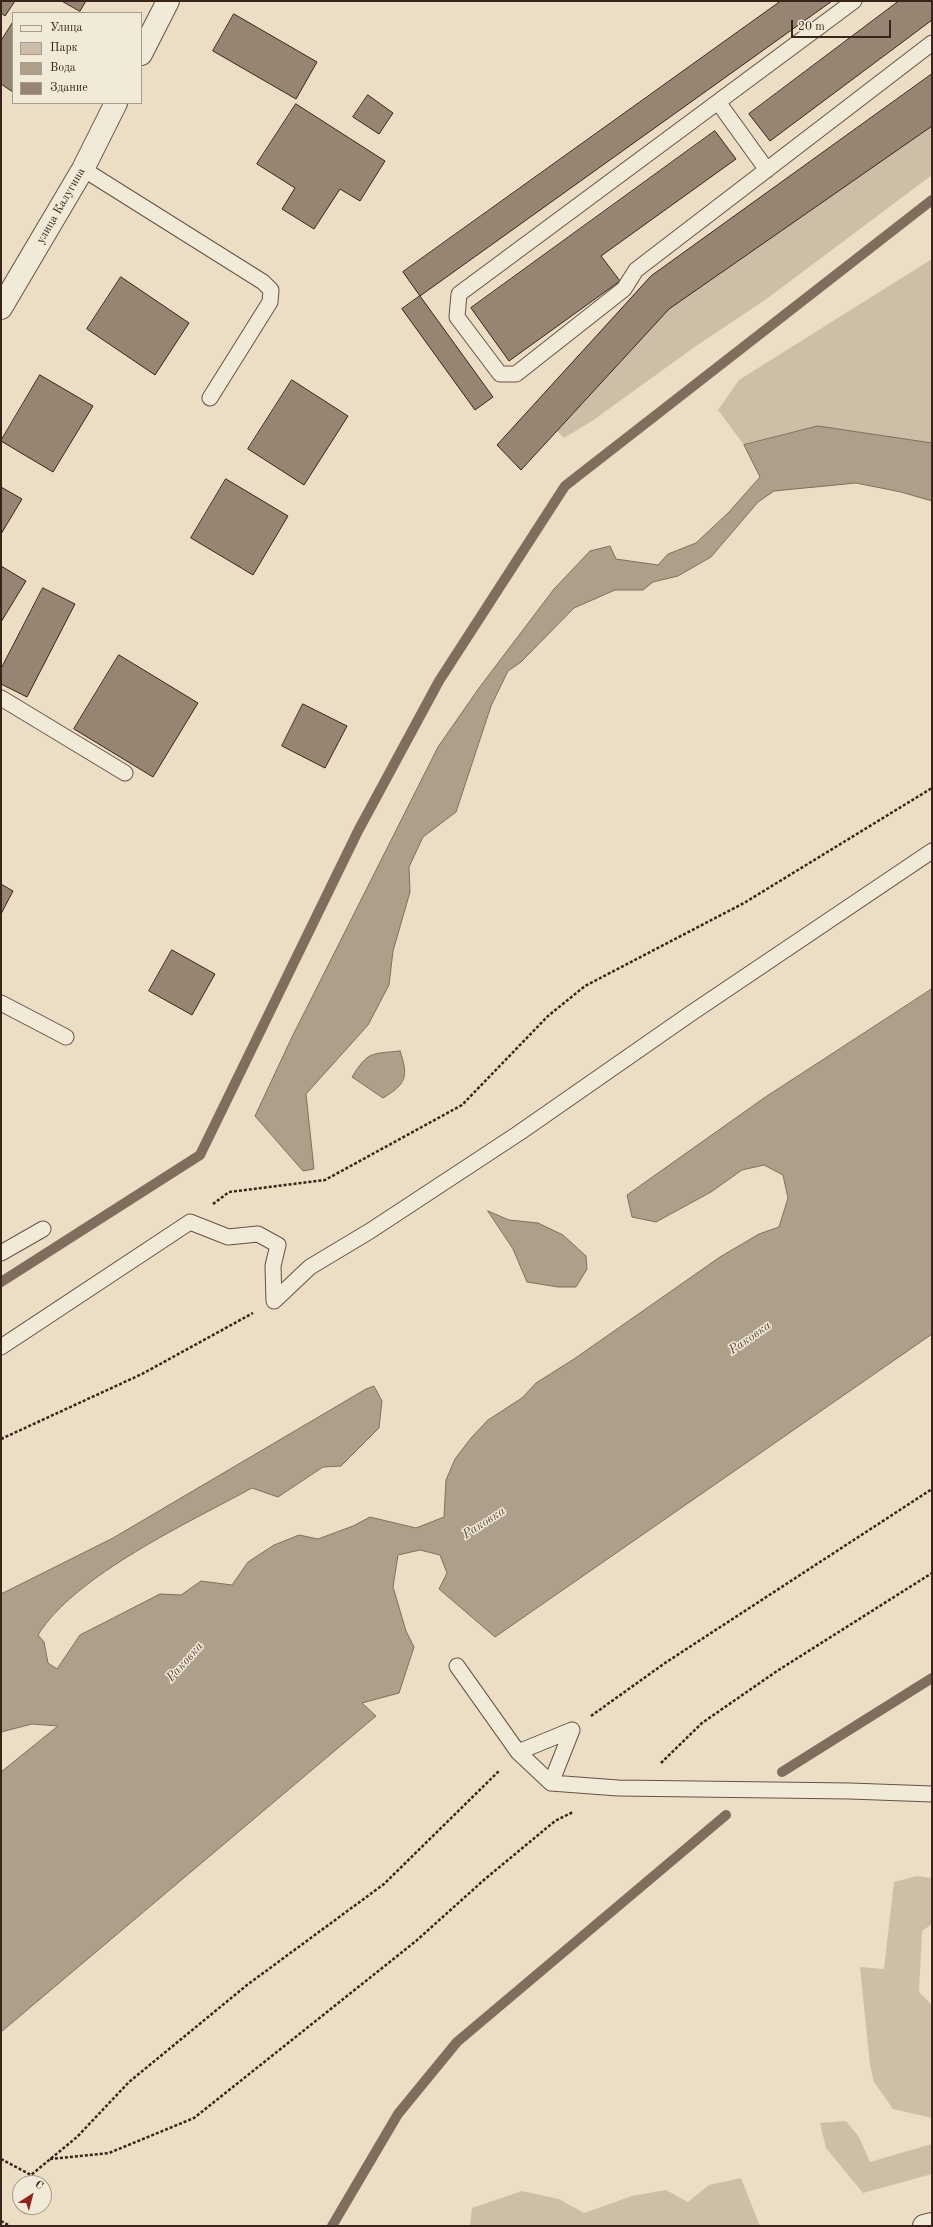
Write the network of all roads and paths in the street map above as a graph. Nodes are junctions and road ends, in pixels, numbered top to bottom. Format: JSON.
{"nodes":[{"id":1,"x":168,"y":1,"type":"edge"},
{"id":2,"x":854,"y":1,"type":"edge"},
{"id":3,"x":932,"y":43,"type":"edge"},
{"id":4,"x":142,"y":52,"type":"edge"},
{"id":5,"x":718,"y":102,"type":"junction"},
{"id":6,"x":116,"y":104,"type":"edge"},
{"id":7,"x":83,"y":169,"type":"junction"},
{"id":8,"x":767,"y":170,"type":"junction"},
{"id":9,"x":1,"y":308,"type":"edge"},
{"id":10,"x":210,"y":398,"type":"dead end"},
{"id":11,"x":1,"y":698,"type":"edge"},
{"id":12,"x":125,"y":773,"type":"dead end"},
{"id":13,"x":932,"y":788,"type":"edge"},
{"id":14,"x":932,"y":851,"type":"edge"},
{"id":15,"x":1,"y":1003,"type":"edge"},
{"id":16,"x":66,"y":1037,"type":"dead end"},
{"id":17,"x":190,"y":1222,"type":"junction"},
{"id":18,"x":43,"y":1229,"type":"dead end"},
{"id":19,"x":1,"y":1253,"type":"edge"},
{"id":20,"x":274,"y":1301,"type":"junction"},
{"id":21,"x":1,"y":1347,"type":"edge"},
{"id":22,"x":1,"y":1439,"type":"edge"},
{"id":23,"x":932,"y":1489,"type":"edge"},
{"id":24,"x":932,"y":1573,"type":"edge"},
{"id":25,"x":457,"y":1666,"type":"dead end"},
{"id":26,"x":572,"y":1730,"type":"junction"},
{"id":27,"x":518,"y":1752,"type":"junction"},
{"id":28,"x":657,"y":1767,"type":"dead end"},
{"id":29,"x":550,"y":1783,"type":"junction"},
{"id":30,"x":932,"y":1794,"type":"edge"},
{"id":31,"x":575,"y":1810,"type":"dead end"},
{"id":32,"x":1,"y":2159,"type":"edge"},
{"id":33,"x":50,"y":2159,"type":"junction"},
{"id":34,"x":1,"y":2221,"type":"edge"},
{"id":35,"x":932,"y":2224,"type":"edge"},
{"id":36,"x":10,"y":2226,"type":"edge"},
{"id":37,"x":924,"y":2226,"type":"edge"}],
"edges":[{"from":1,"to":4,"type":"street"},
{"from":2,"to":5,"type":"lane"},
{"from":3,"to":8,"type":"lane"},
{"from":5,"to":8,"type":"lane"},
{"from":5,"to":8,"type":"lane"},
{"from":6,"to":7,"type":"street","name":"улица Калугина"},
{"from":7,"to":9,"type":"street","name":"улица Калугина"},
{"from":7,"to":10,"type":"lane"},
{"from":11,"to":12,"type":"lane"},
{"from":13,"to":17,"type":"path"},
{"from":14,"to":20,"type":"lane"},
{"from":15,"to":16,"type":"lane"},
{"from":17,"to":20,"type":"lane"},
{"from":17,"to":21,"type":"lane"},
{"from":18,"to":19,"type":"lane"},
{"from":20,"to":22,"type":"path"},
{"from":23,"to":26,"type":"path"},
{"from":24,"to":28,"type":"path"},
{"from":25,"to":27,"type":"lane"},
{"from":26,"to":27,"type":"lane"},
{"from":26,"to":29,"type":"lane"},
{"from":27,"to":29,"type":"lane"},
{"from":27,"to":33,"type":"path"},
{"from":29,"to":30,"type":"lane"},
{"from":31,"to":33,"type":"path"},
{"from":32,"to":33,"type":"path"},
{"from":34,"to":36,"type":"path"},
{"from":35,"to":37,"type":"street"}]}
